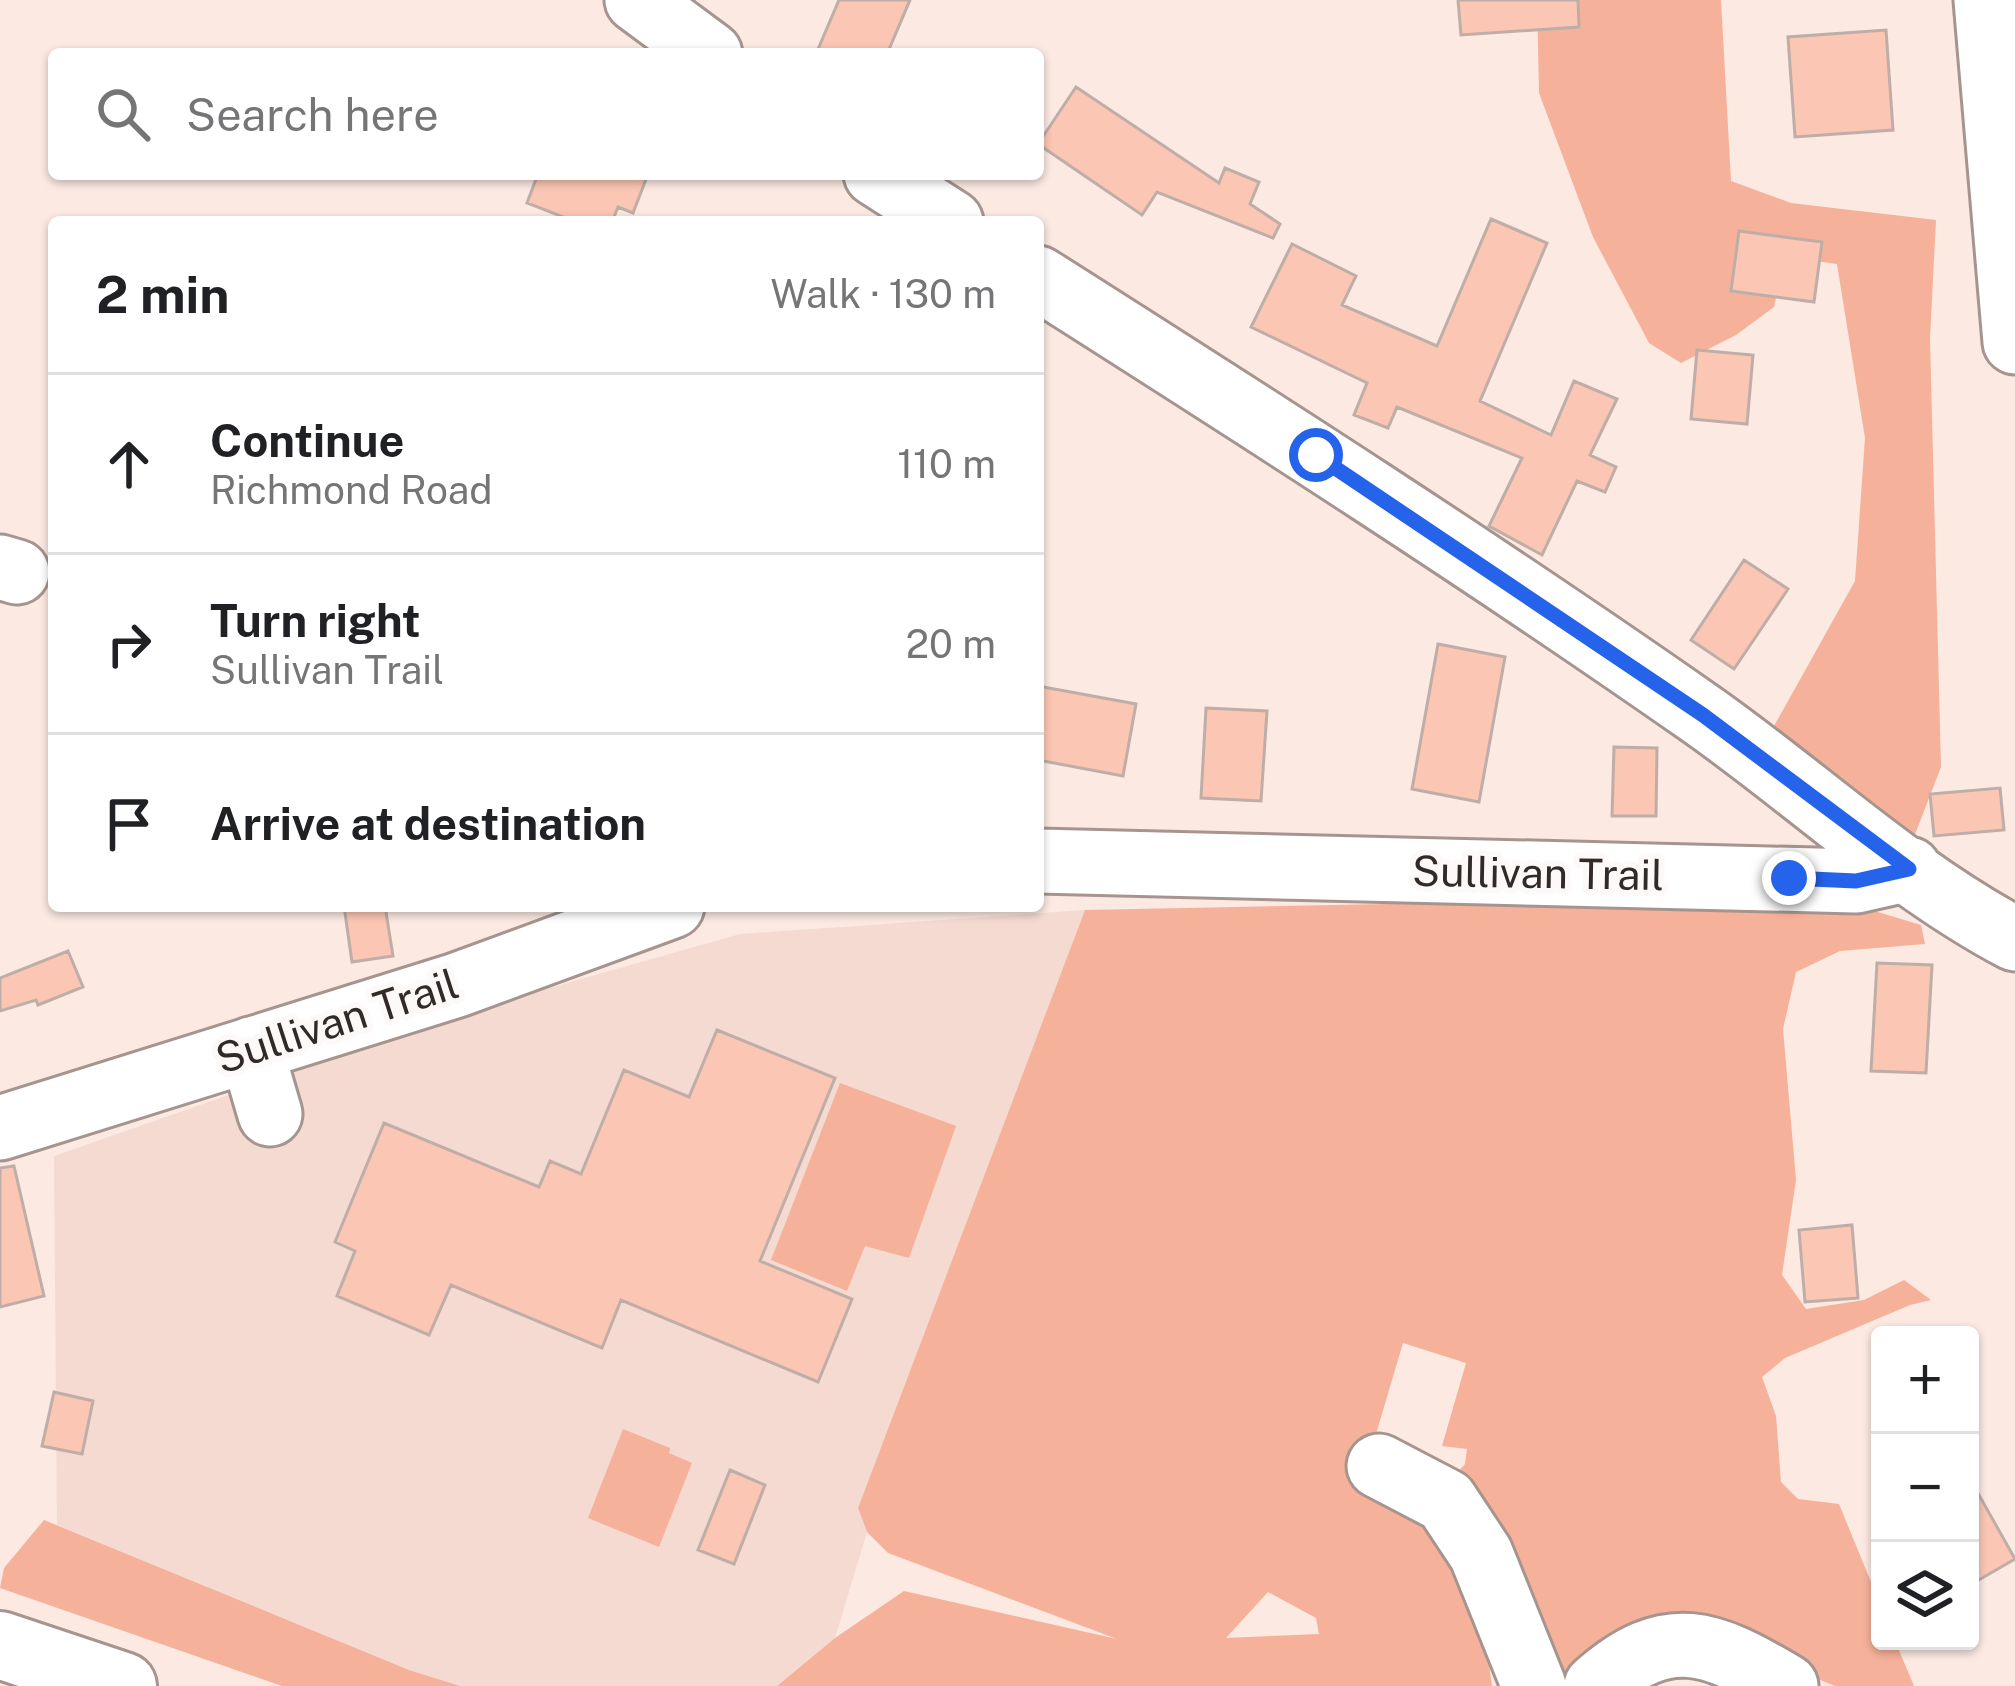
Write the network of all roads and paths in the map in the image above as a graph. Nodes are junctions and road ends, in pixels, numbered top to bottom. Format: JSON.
{"nodes":[{"id":1,"x":637,"y":0,"type":"edge"},
{"id":2,"x":1986,"y":0,"type":"edge"},
{"id":3,"x":702,"y":48,"type":"edge"},
{"id":4,"x":885,"y":180,"type":"edge"},
{"id":5,"x":942,"y":216,"type":"edge"},
{"id":6,"x":1044,"y":282,"type":"edge"},
{"id":7,"x":2015,"y":342,"type":"edge"},
{"id":8,"x":1044,"y":861,"type":"edge"},
{"id":9,"x":1909,"y":869,"type":"junction"},
{"id":10,"x":656,"y":912,"type":"edge"},
{"id":11,"x":2015,"y":939,"type":"edge"},
{"id":12,"x":251,"y":1049,"type":"junction"},
{"id":13,"x":270,"y":1114,"type":"dead end"},
{"id":14,"x":0,"y":1128,"type":"edge"},
{"id":15,"x":1379,"y":1466,"type":"dead end"},
{"id":16,"x":0,"y":1646,"type":"edge"},
{"id":17,"x":123,"y":1686,"type":"edge"},
{"id":18,"x":1534,"y":1686,"type":"edge"},
{"id":19,"x":1596,"y":1686,"type":"edge"},
{"id":20,"x":1786,"y":1686,"type":"edge"}],
"edges":[{"from":1,"to":3,"type":"street"},
{"from":2,"to":7,"type":"street"},
{"from":4,"to":5,"type":"street"},
{"from":6,"to":9,"type":"street"},
{"from":8,"to":9,"type":"street","name":"Sullivan Trail"},
{"from":9,"to":11,"type":"street"},
{"from":10,"to":12,"type":"street","name":"Sullivan Trail"},
{"from":12,"to":13,"type":"street"},
{"from":12,"to":14,"type":"street","name":"Sullivan Trail"},
{"from":15,"to":18,"type":"street"},
{"from":16,"to":17,"type":"main road"},
{"from":19,"to":20,"type":"street"}]}
